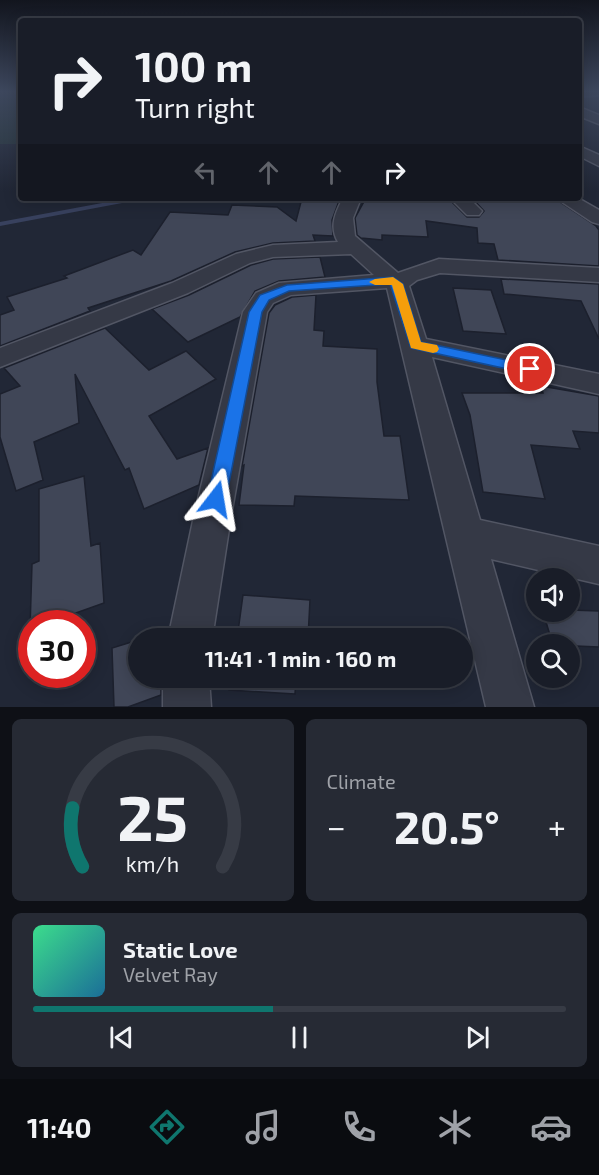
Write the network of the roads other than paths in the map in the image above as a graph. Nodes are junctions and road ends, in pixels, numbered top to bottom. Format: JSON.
{"nodes":[{"id":1,"x":582,"y":152,"type":"edge"},
{"id":2,"x":599,"y":161,"type":"edge"},
{"id":3,"x":350,"y":201,"type":"edge"},
{"id":4,"x":462,"y":201,"type":"edge"},
{"id":5,"x":570,"y":201,"type":"edge"},
{"id":6,"x":473,"y":211,"type":"dead end"},
{"id":7,"x":599,"y":218,"type":"edge"},
{"id":8,"x":355,"y":248,"type":"junction"},
{"id":9,"x":599,"y":275,"type":"edge"},
{"id":10,"x":395,"y":282,"type":"junction"},
{"id":11,"x":416,"y":345,"type":"junction"},
{"id":12,"x":0,"y":358,"type":"edge"},
{"id":13,"x":599,"y":384,"type":"edge"},
{"id":14,"x":465,"y":535,"type":"junction"},
{"id":15,"x":599,"y":565,"type":"edge"},
{"id":16,"x":192,"y":628,"type":"edge"},
{"id":17,"x":186,"y":688,"type":"edge"},
{"id":18,"x":187,"y":707,"type":"edge"},
{"id":19,"x":510,"y":707,"type":"edge"}],
"edges":[{"from":1,"to":2,"type":"street"},
{"from":3,"to":8,"type":"street"},
{"from":4,"to":6,"type":"street"},
{"from":5,"to":7,"type":"street"},
{"from":8,"to":10,"type":"street"},
{"from":8,"to":12,"type":"street"},
{"from":9,"to":10,"type":"street"},
{"from":10,"to":11,"type":"street"},
{"from":10,"to":16,"type":"street"},
{"from":11,"to":13,"type":"street"},
{"from":11,"to":14,"type":"street"},
{"from":14,"to":15,"type":"street"},
{"from":14,"to":19,"type":"street"},
{"from":17,"to":18,"type":"street"}]}
